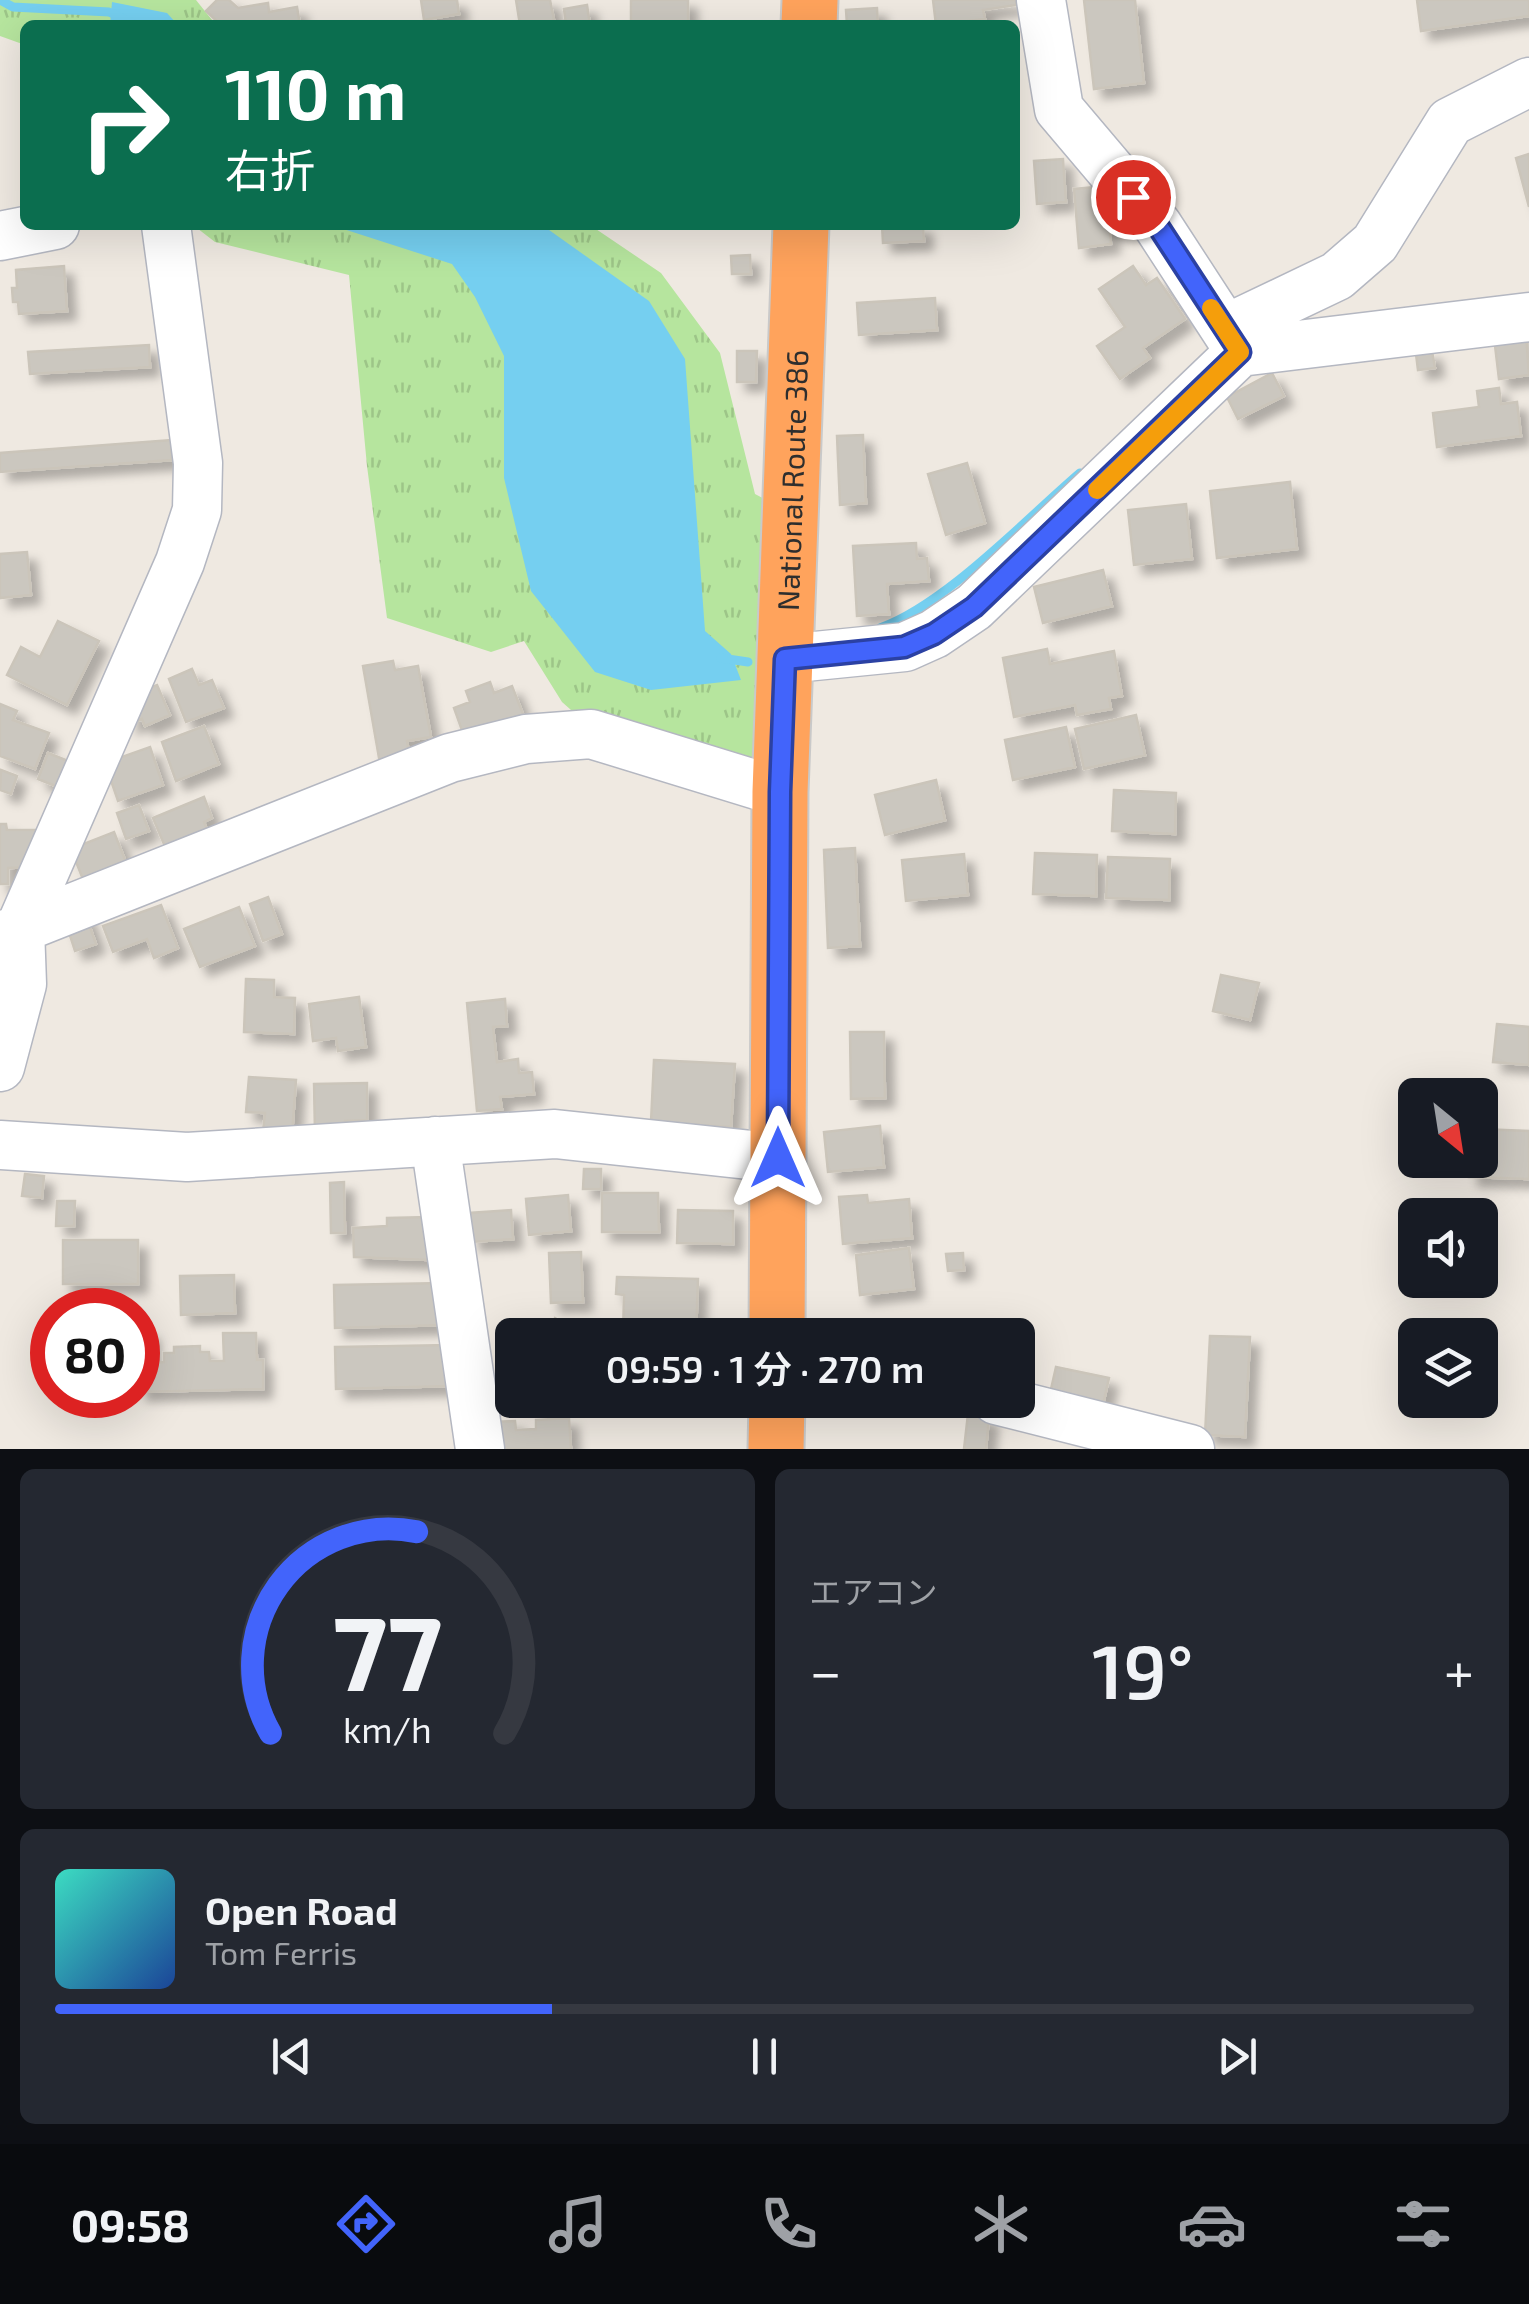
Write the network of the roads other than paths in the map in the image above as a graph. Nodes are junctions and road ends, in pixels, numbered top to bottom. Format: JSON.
{"nodes":[{"id":1,"x":1042,"y":0,"type":"edge"},
{"id":2,"x":1529,"y":82,"type":"edge"},
{"id":3,"x":30,"y":230,"type":"edge"},
{"id":4,"x":167,"y":230,"type":"edge"},
{"id":5,"x":802,"y":230,"type":"edge"},
{"id":6,"x":0,"y":236,"type":"edge"},
{"id":7,"x":1529,"y":317,"type":"edge"},
{"id":8,"x":1233,"y":341,"type":"junction"},
{"id":9,"x":785,"y":659,"type":"junction"},
{"id":10,"x":780,"y":792,"type":"junction"},
{"id":11,"x":10,"y":932,"type":"edge"},
{"id":12,"x":0,"y":1067,"type":"edge"},
{"id":13,"x":435,"y":1142,"type":"junction"},
{"id":14,"x":0,"y":1145,"type":"edge"},
{"id":15,"x":778,"y":1158,"type":"junction"},
{"id":16,"x":777,"y":1318,"type":"edge"},
{"id":17,"x":1035,"y":1410,"type":"edge"},
{"id":18,"x":776,"y":1418,"type":"edge"},
{"id":19,"x":480,"y":1449,"type":"edge"},
{"id":20,"x":776,"y":1449,"type":"edge"},
{"id":21,"x":1190,"y":1449,"type":"edge"}],
"edges":[{"from":1,"to":8,"type":"street"},
{"from":2,"to":8,"type":"street"},
{"from":3,"to":6,"type":"street"},
{"from":4,"to":11,"type":"street"},
{"from":5,"to":9,"type":"highway","name":"National Route 386"},
{"from":7,"to":8,"type":"street"},
{"from":8,"to":9,"type":"street"},
{"from":9,"to":10,"type":"highway","name":"National Route 386"},
{"from":10,"to":11,"type":"street"},
{"from":10,"to":15,"type":"highway","name":"National Route 386"},
{"from":11,"to":12,"type":"street"},
{"from":13,"to":14,"type":"street"},
{"from":13,"to":15,"type":"street"},
{"from":13,"to":19,"type":"street"},
{"from":15,"to":16,"type":"highway","name":"National Route 386"},
{"from":17,"to":21,"type":"street"},
{"from":18,"to":20,"type":"highway"}]}
